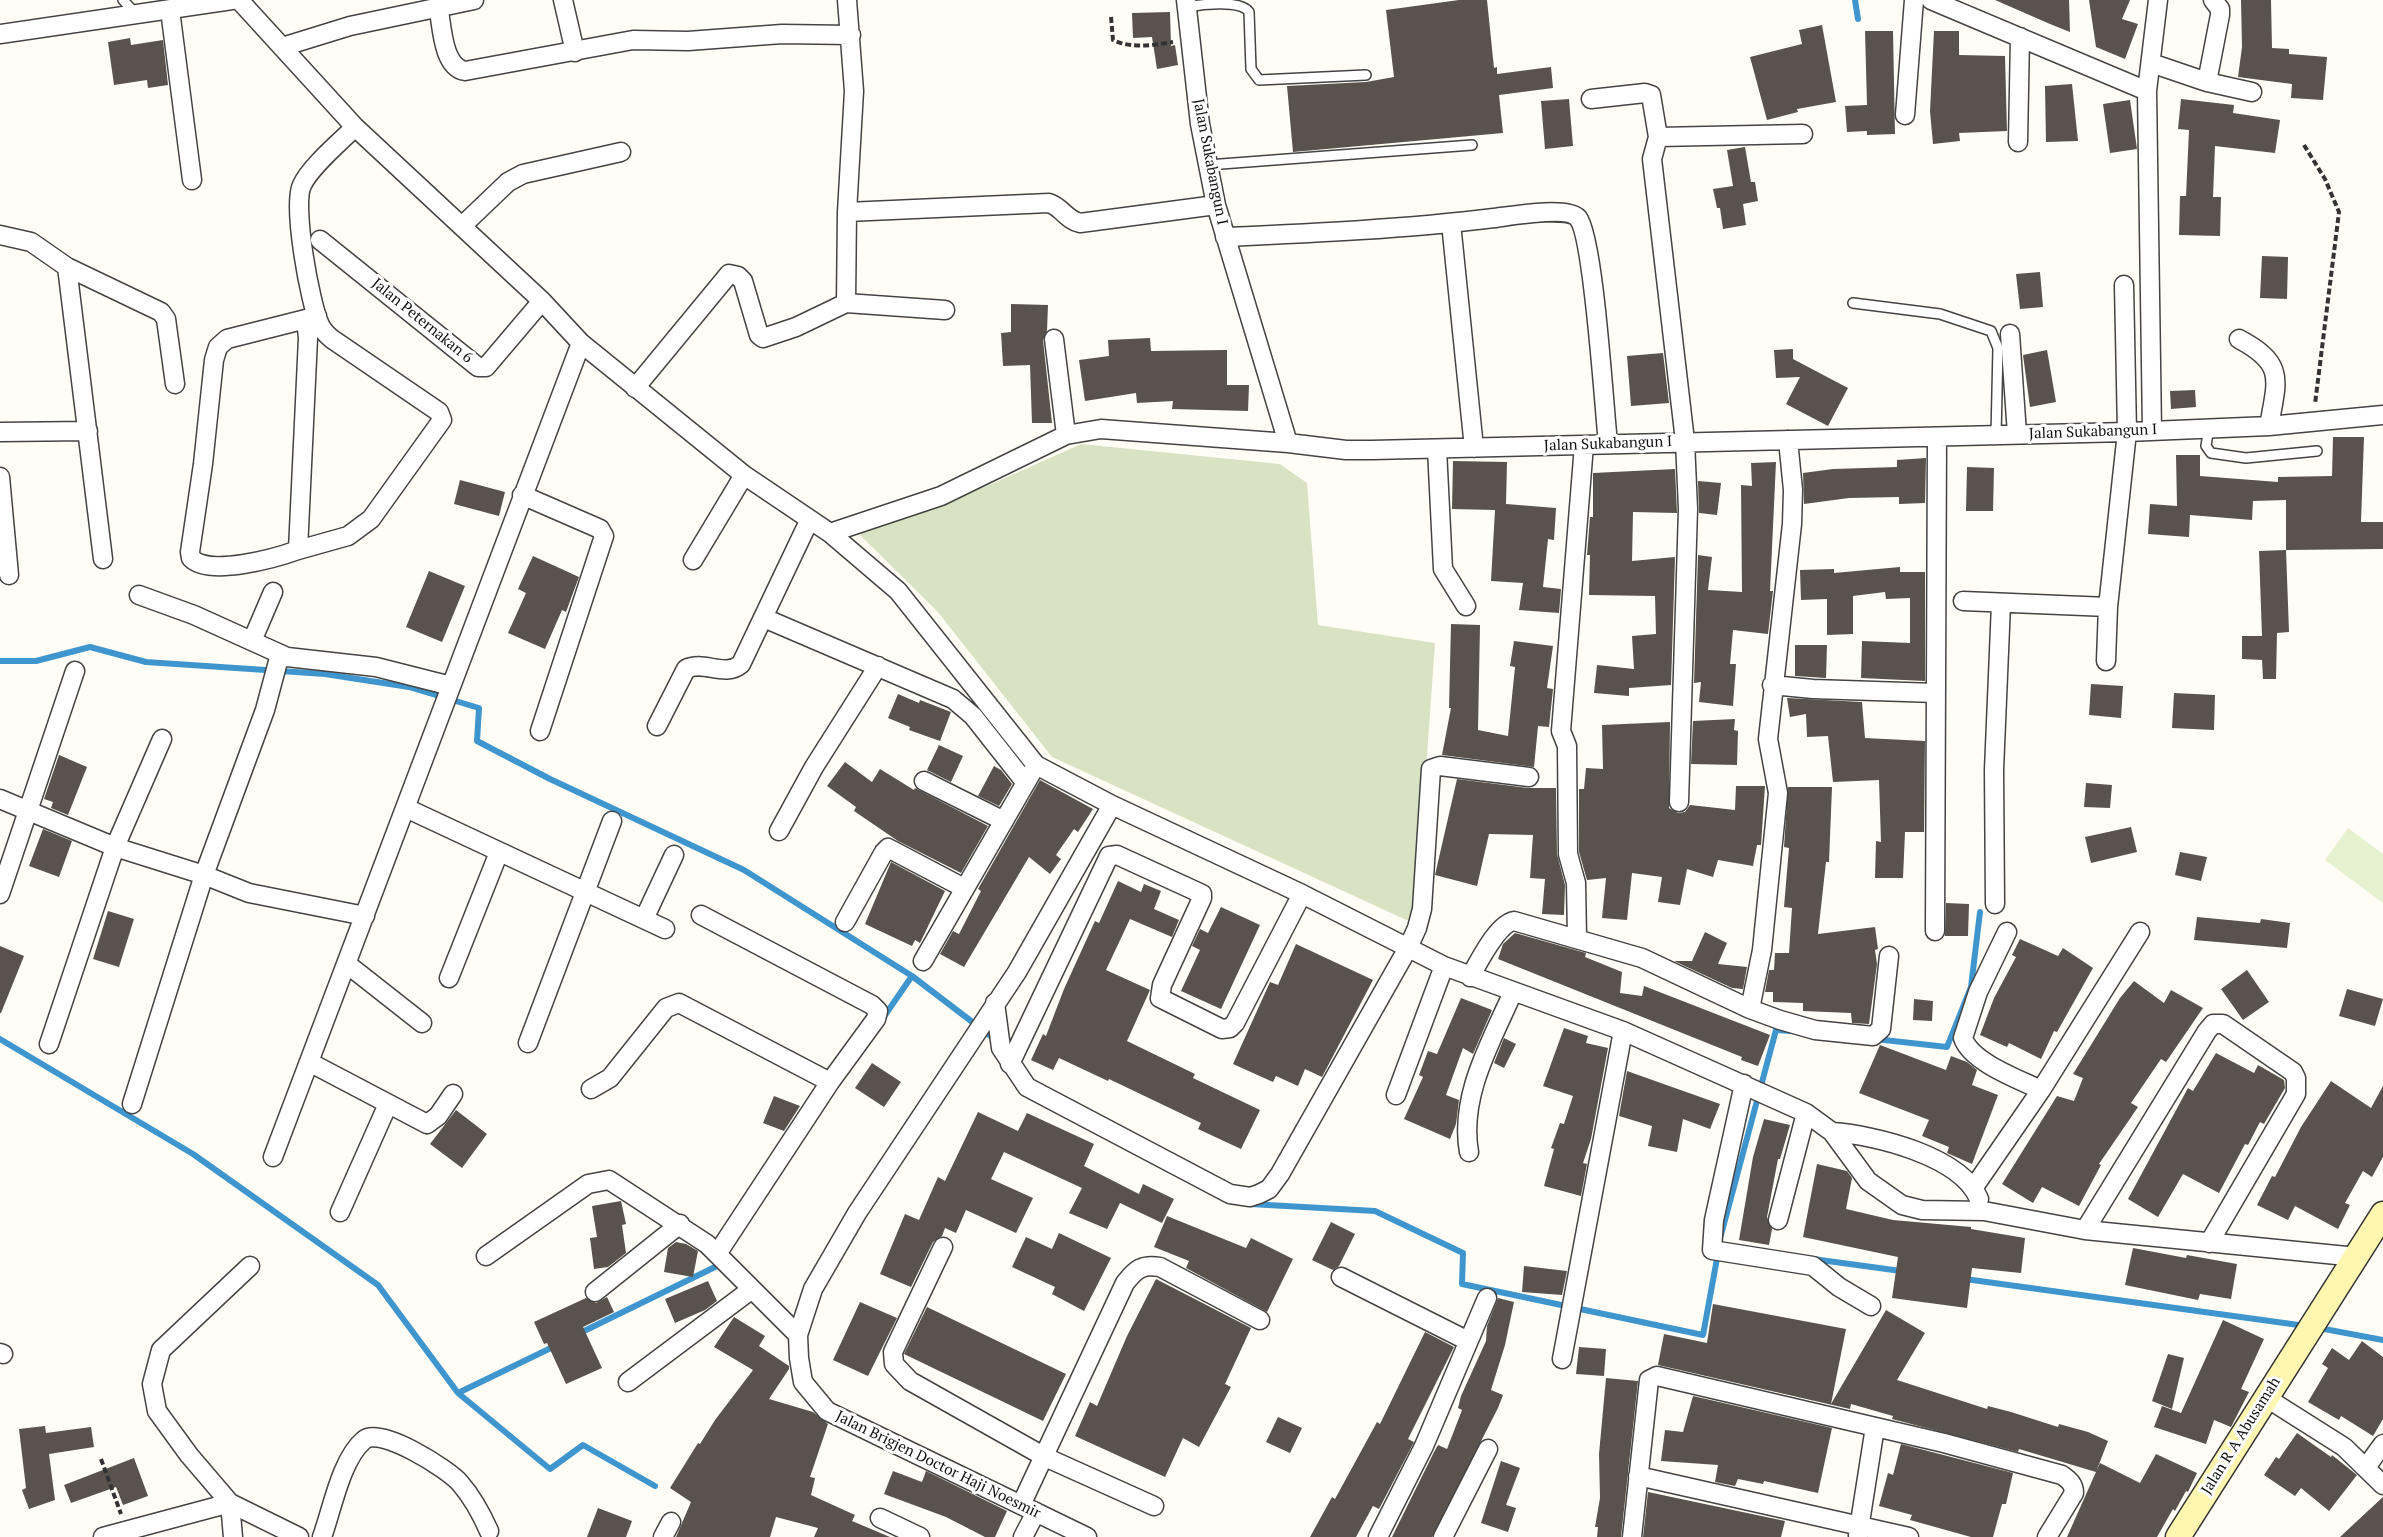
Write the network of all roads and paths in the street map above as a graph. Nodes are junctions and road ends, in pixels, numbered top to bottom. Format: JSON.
{"nodes":[{"id":1,"x":123,"y":0,"type":"edge"},
{"id":2,"x":232,"y":0,"type":"edge"},
{"id":3,"x":239,"y":0,"type":"edge"},
{"id":4,"x":474,"y":0,"type":"edge"},
{"id":5,"x":563,"y":0,"type":"edge"},
{"id":6,"x":847,"y":0,"type":"edge"},
{"id":7,"x":1914,"y":0,"type":"edge"},
{"id":8,"x":1931,"y":0,"type":"edge"},
{"id":9,"x":2158,"y":0,"type":"edge"},
{"id":10,"x":2214,"y":0,"type":"edge"},
{"id":11,"x":1186,"y":4,"type":"edge"},
{"id":12,"x":438,"y":5,"type":"junction"},
{"id":13,"x":170,"y":10,"type":"junction"},
{"id":14,"x":137,"y":15,"type":"junction"},
{"id":15,"x":1111,"y":17,"type":"dead end"},
{"id":16,"x":0,"y":34,"type":"edge"},
{"id":17,"x":851,"y":35,"type":"junction"},
{"id":18,"x":2020,"y":37,"type":"junction"},
{"id":19,"x":1189,"y":40,"type":"junction"},
{"id":20,"x":282,"y":47,"type":"junction"},
{"id":21,"x":575,"y":52,"type":"junction"},
{"id":22,"x":2151,"y":63,"type":"junction"},
{"id":23,"x":1366,"y":75,"type":"dead end"},
{"id":24,"x":2207,"y":82,"type":"junction"},
{"id":25,"x":2147,"y":91,"type":"junction"},
{"id":26,"x":2252,"y":92,"type":"dead end"},
{"id":27,"x":1591,"y":99,"type":"dead end"},
{"id":28,"x":1905,"y":115,"type":"dead end"},
{"id":29,"x":355,"y":127,"type":"junction"},
{"id":30,"x":1803,"y":134,"type":"dead end"},
{"id":31,"x":1658,"y":137,"type":"junction"},
{"id":32,"x":2018,"y":142,"type":"dead end"},
{"id":33,"x":1472,"y":145,"type":"dead end"},
{"id":34,"x":2304,"y":145,"type":"dead end"},
{"id":35,"x":621,"y":152,"type":"dead end"},
{"id":36,"x":1208,"y":165,"type":"junction"},
{"id":37,"x":192,"y":180,"type":"dead end"},
{"id":38,"x":1216,"y":205,"type":"junction"},
{"id":39,"x":847,"y":212,"type":"junction"},
{"id":40,"x":1451,"y":223,"type":"junction"},
{"id":41,"x":463,"y":225,"type":"junction"},
{"id":42,"x":0,"y":235,"type":"edge"},
{"id":43,"x":1226,"y":237,"type":"junction"},
{"id":44,"x":320,"y":240,"type":"dead end"},
{"id":45,"x":67,"y":267,"type":"junction"},
{"id":46,"x":2124,"y":285,"type":"dead end"},
{"id":47,"x":542,"y":301,"type":"junction"},
{"id":48,"x":846,"y":303,"type":"junction"},
{"id":49,"x":1852,"y":303,"type":"dead end"},
{"id":50,"x":945,"y":310,"type":"dead end"},
{"id":51,"x":311,"y":317,"type":"junction"},
{"id":52,"x":2010,"y":334,"type":"dead end"},
{"id":53,"x":1054,"y":339,"type":"dead end"},
{"id":54,"x":2239,"y":339,"type":"dead end"},
{"id":55,"x":581,"y":343,"type":"junction"},
{"id":56,"x":175,"y":384,"type":"dead end"},
{"id":57,"x":635,"y":388,"type":"junction"},
{"id":58,"x":2383,"y":415,"type":"edge"},
{"id":59,"x":2313,"y":421,"type":"junction"},
{"id":60,"x":2270,"y":426,"type":"junction"},
{"id":61,"x":2209,"y":428,"type":"junction"},
{"id":62,"x":88,"y":430,"type":"junction"},
{"id":63,"x":2152,"y":431,"type":"junction"},
{"id":64,"x":0,"y":432,"type":"edge"},
{"id":65,"x":2127,"y":432,"type":"junction"},
{"id":66,"x":2017,"y":434,"type":"junction"},
{"id":67,"x":1066,"y":435,"type":"junction"},
{"id":68,"x":1996,"y":435,"type":"junction"},
{"id":69,"x":1937,"y":437,"type":"junction"},
{"id":70,"x":1788,"y":440,"type":"junction"},
{"id":71,"x":1685,"y":441,"type":"junction"},
{"id":72,"x":1288,"y":443,"type":"junction"},
{"id":73,"x":1608,"y":443,"type":"junction"},
{"id":74,"x":1584,"y":446,"type":"junction"},
{"id":75,"x":1474,"y":448,"type":"junction"},
{"id":76,"x":1437,"y":449,"type":"junction"},
{"id":77,"x":2317,"y":451,"type":"dead end"},
{"id":78,"x":744,"y":475,"type":"junction"},
{"id":79,"x":0,"y":477,"type":"edge"},
{"id":80,"x":522,"y":495,"type":"junction"},
{"id":81,"x":809,"y":521,"type":"junction"},
{"id":82,"x":830,"y":533,"type":"junction"},
{"id":83,"x":298,"y":550,"type":"junction"},
{"id":84,"x":103,"y":560,"type":"dead end"},
{"id":85,"x":693,"y":560,"type":"dead end"},
{"id":86,"x":9,"y":575,"type":"dead end"},
{"id":87,"x":273,"y":592,"type":"dead end"},
{"id":88,"x":139,"y":595,"type":"dead end"},
{"id":89,"x":1963,"y":601,"type":"dead end"},
{"id":90,"x":2001,"y":604,"type":"junction"},
{"id":91,"x":1466,"y":606,"type":"dead end"},
{"id":92,"x":2108,"y":607,"type":"junction"},
{"id":93,"x":764,"y":618,"type":"junction"},
{"id":94,"x":252,"y":641,"type":"junction"},
{"id":95,"x":279,"y":660,"type":"junction"},
{"id":96,"x":2106,"y":661,"type":"dead end"},
{"id":97,"x":878,"y":666,"type":"junction"},
{"id":98,"x":75,"y":671,"type":"dead end"},
{"id":99,"x":1772,"y":685,"type":"junction"},
{"id":100,"x":451,"y":689,"type":"junction"},
{"id":101,"x":1936,"y":693,"type":"junction"},
{"id":102,"x":657,"y":726,"type":"dead end"},
{"id":103,"x":540,"y":731,"type":"dead end"},
{"id":104,"x":162,"y":739,"type":"dead end"},
{"id":105,"x":1036,"y":765,"type":"junction"},
{"id":106,"x":1529,"y":777,"type":"dead end"},
{"id":107,"x":924,"y":781,"type":"dead end"},
{"id":108,"x":1025,"y":782,"type":"junction"},
{"id":109,"x":0,"y":799,"type":"edge"},
{"id":110,"x":1679,"y":802,"type":"dead end"},
{"id":111,"x":1112,"y":805,"type":"junction"},
{"id":112,"x":406,"y":808,"type":"junction"},
{"id":113,"x":27,"y":810,"type":"junction"},
{"id":114,"x":612,"y":821,"type":"dead end"},
{"id":115,"x":1004,"y":821,"type":"junction"},
{"id":116,"x":779,"y":831,"type":"dead end"},
{"id":117,"x":115,"y":847,"type":"junction"},
{"id":118,"x":500,"y":852,"type":"junction"},
{"id":119,"x":674,"y":855,"type":"dead end"},
{"id":120,"x":204,"y":875,"type":"junction"},
{"id":121,"x":964,"y":888,"type":"junction"},
{"id":122,"x":584,"y":891,"type":"junction"},
{"id":123,"x":0,"y":894,"type":"edge"},
{"id":124,"x":1302,"y":894,"type":"junction"},
{"id":125,"x":1995,"y":904,"type":"dead end"},
{"id":126,"x":701,"y":915,"type":"dead end"},
{"id":127,"x":365,"y":916,"type":"junction"},
{"id":128,"x":644,"y":919,"type":"junction"},
{"id":129,"x":845,"y":922,"type":"dead end"},
{"id":130,"x":664,"y":929,"type":"dead end"},
{"id":131,"x":1935,"y":931,"type":"dead end"},
{"id":132,"x":2007,"y":932,"type":"dead end"},
{"id":133,"x":2140,"y":932,"type":"dead end"},
{"id":134,"x":1577,"y":937,"type":"junction"},
{"id":135,"x":1408,"y":948,"type":"junction"},
{"id":136,"x":1888,"y":956,"type":"dead end"},
{"id":137,"x":923,"y":961,"type":"dead end"},
{"id":138,"x":346,"y":964,"type":"junction"},
{"id":139,"x":1444,"y":966,"type":"junction"},
{"id":140,"x":1470,"y":977,"type":"junction"},
{"id":141,"x":449,"y":978,"type":"dead end"},
{"id":142,"x":1513,"y":992,"type":"junction"},
{"id":143,"x":995,"y":1003,"type":"junction"},
{"id":144,"x":1750,"y":1010,"type":"junction"},
{"id":145,"x":422,"y":1023,"type":"dead end"},
{"id":146,"x":1623,"y":1031,"type":"junction"},
{"id":147,"x":528,"y":1043,"type":"dead end"},
{"id":148,"x":49,"y":1044,"type":"dead end"},
{"id":149,"x":309,"y":1062,"type":"junction"},
{"id":150,"x":1010,"y":1064,"type":"junction"},
{"id":151,"x":830,"y":1082,"type":"junction"},
{"id":152,"x":591,"y":1089,"type":"dead end"},
{"id":153,"x":1756,"y":1089,"type":"junction"},
{"id":154,"x":2041,"y":1090,"type":"junction"},
{"id":155,"x":453,"y":1094,"type":"dead end"},
{"id":156,"x":1396,"y":1095,"type":"dead end"},
{"id":157,"x":132,"y":1104,"type":"dead end"},
{"id":158,"x":388,"y":1104,"type":"junction"},
{"id":159,"x":1806,"y":1113,"type":"junction"},
{"id":160,"x":1832,"y":1132,"type":"junction"},
{"id":161,"x":1469,"y":1152,"type":"dead end"},
{"id":162,"x":273,"y":1157,"type":"dead end"},
{"id":163,"x":1974,"y":1187,"type":"junction"},
{"id":164,"x":1984,"y":1211,"type":"junction"},
{"id":165,"x":340,"y":1212,"type":"dead end"},
{"id":166,"x":2383,"y":1214,"type":"edge"},
{"id":167,"x":1778,"y":1220,"type":"dead end"},
{"id":168,"x":680,"y":1224,"type":"junction"},
{"id":169,"x":2085,"y":1230,"type":"junction"},
{"id":170,"x":2209,"y":1243,"type":"junction"},
{"id":171,"x":943,"y":1247,"type":"dead end"},
{"id":172,"x":717,"y":1254,"type":"junction"},
{"id":173,"x":486,"y":1256,"type":"dead end"},
{"id":174,"x":2357,"y":1257,"type":"junction"},
{"id":175,"x":250,"y":1266,"type":"dead end"},
{"id":176,"x":1341,"y":1277,"type":"dead end"},
{"id":177,"x":752,"y":1289,"type":"junction"},
{"id":178,"x":595,"y":1292,"type":"dead end"},
{"id":179,"x":1487,"y":1298,"type":"dead end"},
{"id":180,"x":1871,"y":1306,"type":"dead end"},
{"id":181,"x":1260,"y":1320,"type":"dead end"},
{"id":182,"x":798,"y":1335,"type":"junction"},
{"id":183,"x":1468,"y":1341,"type":"junction"},
{"id":184,"x":1562,"y":1359,"type":"dead end"},
{"id":185,"x":628,"y":1382,"type":"dead end"},
{"id":186,"x":2265,"y":1398,"type":"junction"},
{"id":187,"x":1875,"y":1427,"type":"junction"},
{"id":188,"x":2383,"y":1444,"type":"edge"},
{"id":189,"x":1488,"y":1449,"type":"dead end"},
{"id":190,"x":1045,"y":1457,"type":"junction"},
{"id":191,"x":101,"y":1459,"type":"dead end"},
{"id":192,"x":2367,"y":1466,"type":"junction"},
{"id":193,"x":1638,"y":1476,"type":"junction"},
{"id":194,"x":2383,"y":1485,"type":"edge"},
{"id":195,"x":230,"y":1503,"type":"junction"},
{"id":196,"x":1155,"y":1506,"type":"dead end"},
{"id":197,"x":1029,"y":1509,"type":"junction"},
{"id":198,"x":880,"y":1518,"type":"dead end"},
{"id":199,"x":489,"y":1531,"type":"dead end"},
{"id":200,"x":1858,"y":1531,"type":"edge"},
{"id":201,"x":128,"y":1532,"type":"junction"},
{"id":202,"x":917,"y":1536,"type":"edge"},
{"id":203,"x":103,"y":1537,"type":"edge"},
{"id":204,"x":233,"y":1537,"type":"edge"},
{"id":205,"x":299,"y":1537,"type":"edge"},
{"id":206,"x":322,"y":1537,"type":"edge"},
{"id":207,"x":1023,"y":1537,"type":"edge"},
{"id":208,"x":1088,"y":1537,"type":"edge"},
{"id":209,"x":1378,"y":1537,"type":"edge"},
{"id":210,"x":1443,"y":1537,"type":"edge"},
{"id":211,"x":1632,"y":1537,"type":"edge"},
{"id":212,"x":1909,"y":1537,"type":"edge"},
{"id":213,"x":2047,"y":1537,"type":"edge"},
{"id":214,"x":2178,"y":1537,"type":"edge"}],
"edges":[{"from":1,"to":14,"type":"lane"},
{"from":2,"to":13,"type":"street"},
{"from":3,"to":20,"type":"street"},
{"from":4,"to":12,"type":"street"},
{"from":5,"to":21,"type":"street"},
{"from":6,"to":17,"type":"street"},
{"from":7,"to":28,"type":"street"},
{"from":8,"to":18,"type":"street"},
{"from":9,"to":22,"type":"street"},
{"from":10,"to":24,"type":"street"},
{"from":11,"to":19,"type":"street","name":"Jalan Sukabangun I"},
{"from":11,"to":23,"type":"lane"},
{"from":12,"to":20,"type":"street"},
{"from":12,"to":21,"type":"street"},
{"from":13,"to":14,"type":"street"},
{"from":13,"to":37,"type":"street"},
{"from":14,"to":16,"type":"street"},
{"from":15,"to":19,"type":"path"},
{"from":17,"to":21,"type":"street"},
{"from":17,"to":39,"type":"street"},
{"from":18,"to":25,"type":"street"},
{"from":18,"to":32,"type":"street"},
{"from":19,"to":36,"type":"street","name":"Jalan Sukabangun I"},
{"from":20,"to":29,"type":"street"},
{"from":22,"to":24,"type":"street"},
{"from":22,"to":25,"type":"street"},
{"from":24,"to":26,"type":"street"},
{"from":25,"to":63,"type":"street"},
{"from":27,"to":31,"type":"street"},
{"from":29,"to":41,"type":"street"},
{"from":29,"to":51,"type":"street"},
{"from":30,"to":31,"type":"street"},
{"from":31,"to":71,"type":"street"},
{"from":33,"to":36,"type":"lane"},
{"from":34,"to":59,"type":"path"},
{"from":35,"to":41,"type":"street"},
{"from":36,"to":38,"type":"street","name":"Jalan Sukabangun I"},
{"from":38,"to":39,"type":"street"},
{"from":38,"to":43,"type":"street","name":"Jalan Sukabangun I"},
{"from":39,"to":48,"type":"street"},
{"from":40,"to":43,"type":"street"},
{"from":40,"to":73,"type":"street"},
{"from":40,"to":75,"type":"street"},
{"from":41,"to":47,"type":"street"},
{"from":42,"to":45,"type":"street"},
{"from":43,"to":72,"type":"street","name":"Jalan Sukabangun I"},
{"from":44,"to":47,"type":"street","name":"Jalan Peternakan 6"},
{"from":45,"to":56,"type":"street"},
{"from":45,"to":62,"type":"street"},
{"from":46,"to":65,"type":"street"},
{"from":47,"to":55,"type":"street"},
{"from":48,"to":50,"type":"street"},
{"from":48,"to":57,"type":"street"},
{"from":49,"to":68,"type":"lane"},
{"from":51,"to":83,"type":"street"},
{"from":51,"to":83,"type":"street"},
{"from":51,"to":83,"type":"street"},
{"from":52,"to":66,"type":"street"},
{"from":53,"to":67,"type":"street"},
{"from":54,"to":60,"type":"street"},
{"from":55,"to":57,"type":"street"},
{"from":55,"to":80,"type":"street"},
{"from":57,"to":78,"type":"street"},
{"from":58,"to":59,"type":"street","name":"Jalan Sukabangun I"},
{"from":59,"to":60,"type":"street","name":"Jalan Sukabangun I"},
{"from":60,"to":61,"type":"street","name":"Jalan Sukabangun I"},
{"from":61,"to":63,"type":"street","name":"Jalan Sukabangun I"},
{"from":61,"to":77,"type":"lane"},
{"from":62,"to":64,"type":"street"},
{"from":62,"to":84,"type":"street"},
{"from":63,"to":65,"type":"street","name":"Jalan Sukabangun I"},
{"from":65,"to":66,"type":"street","name":"Jalan Sukabangun I"},
{"from":65,"to":92,"type":"street"},
{"from":66,"to":68,"type":"street","name":"Jalan Sukabangun I"},
{"from":67,"to":72,"type":"street"},
{"from":67,"to":82,"type":"street"},
{"from":68,"to":69,"type":"street","name":"Jalan Sukabangun I"},
{"from":69,"to":70,"type":"street","name":"Jalan Sukabangun I"},
{"from":69,"to":101,"type":"street"},
{"from":70,"to":71,"type":"street","name":"Jalan Sukabangun I"},
{"from":70,"to":99,"type":"street"},
{"from":71,"to":73,"type":"street","name":"Jalan Sukabangun I"},
{"from":71,"to":110,"type":"street"},
{"from":72,"to":76,"type":"street","name":"Jalan Sukabangun I"},
{"from":73,"to":74,"type":"street","name":"Jalan Sukabangun I"},
{"from":74,"to":75,"type":"street","name":"Jalan Sukabangun I"},
{"from":74,"to":134,"type":"street"},
{"from":75,"to":76,"type":"street","name":"Jalan Sukabangun I"},
{"from":76,"to":91,"type":"street"},
{"from":78,"to":81,"type":"street"},
{"from":78,"to":85,"type":"street"},
{"from":79,"to":86,"type":"street"},
{"from":80,"to":100,"type":"street"},
{"from":80,"to":103,"type":"street"},
{"from":81,"to":82,"type":"street"},
{"from":81,"to":93,"type":"street"},
{"from":82,"to":105,"type":"street"},
{"from":87,"to":94,"type":"street"},
{"from":88,"to":94,"type":"street"},
{"from":89,"to":90,"type":"street"},
{"from":90,"to":92,"type":"street"},
{"from":90,"to":125,"type":"street"},
{"from":92,"to":96,"type":"street"},
{"from":93,"to":97,"type":"street"},
{"from":93,"to":102,"type":"street"},
{"from":94,"to":95,"type":"street"},
{"from":95,"to":100,"type":"street"},
{"from":95,"to":120,"type":"street"},
{"from":97,"to":108,"type":"street"},
{"from":97,"to":116,"type":"street"},
{"from":98,"to":113,"type":"street"},
{"from":99,"to":101,"type":"street"},
{"from":99,"to":144,"type":"street"},
{"from":100,"to":112,"type":"street"},
{"from":101,"to":131,"type":"street"},
{"from":104,"to":117,"type":"street"},
{"from":105,"to":108,"type":"street"},
{"from":105,"to":111,"type":"street"},
{"from":106,"to":135,"type":"street"},
{"from":107,"to":115,"type":"street"},
{"from":108,"to":115,"type":"street"},
{"from":109,"to":113,"type":"street"},
{"from":111,"to":124,"type":"street"},
{"from":111,"to":143,"type":"street","name":"Jalan Brigjen Doctor Haji Noesmir"},
{"from":112,"to":118,"type":"street"},
{"from":112,"to":127,"type":"street"},
{"from":113,"to":117,"type":"street"},
{"from":113,"to":123,"type":"street"},
{"from":114,"to":122,"type":"street"},
{"from":115,"to":121,"type":"street"},
{"from":117,"to":120,"type":"street"},
{"from":117,"to":148,"type":"street"},
{"from":118,"to":122,"type":"street"},
{"from":118,"to":141,"type":"street"},
{"from":119,"to":128,"type":"street"},
{"from":120,"to":127,"type":"street"},
{"from":120,"to":157,"type":"street"},
{"from":121,"to":129,"type":"street"},
{"from":121,"to":137,"type":"street"},
{"from":122,"to":128,"type":"street"},
{"from":122,"to":147,"type":"street"},
{"from":124,"to":135,"type":"street"},
{"from":124,"to":150,"type":"street"},
{"from":126,"to":151,"type":"street"},
{"from":127,"to":138,"type":"street"},
{"from":128,"to":130,"type":"street"},
{"from":132,"to":154,"type":"street"},
{"from":133,"to":154,"type":"street"},
{"from":134,"to":140,"type":"street"},
{"from":134,"to":144,"type":"street"},
{"from":135,"to":139,"type":"street"},
{"from":135,"to":150,"type":"street"},
{"from":136,"to":144,"type":"street"},
{"from":138,"to":145,"type":"street"},
{"from":138,"to":149,"type":"street"},
{"from":139,"to":140,"type":"street"},
{"from":139,"to":156,"type":"street"},
{"from":140,"to":142,"type":"street"},
{"from":142,"to":146,"type":"street"},
{"from":142,"to":161,"type":"street"},
{"from":143,"to":150,"type":"street"},
{"from":143,"to":182,"type":"street","name":"Jalan Brigjen Doctor Haji Noesmir"},
{"from":146,"to":153,"type":"street"},
{"from":146,"to":184,"type":"street"},
{"from":149,"to":158,"type":"street"},
{"from":149,"to":162,"type":"street"},
{"from":151,"to":152,"type":"street"},
{"from":151,"to":172,"type":"street"},
{"from":153,"to":159,"type":"street"},
{"from":153,"to":180,"type":"street"},
{"from":154,"to":163,"type":"street"},
{"from":155,"to":158,"type":"street"},
{"from":158,"to":165,"type":"street"},
{"from":159,"to":160,"type":"street"},
{"from":159,"to":167,"type":"street"},
{"from":160,"to":163,"type":"street"},
{"from":160,"to":164,"type":"street"},
{"from":163,"to":164,"type":"street"},
{"from":164,"to":169,"type":"street"},
{"from":166,"to":174,"type":"street","name":"Jalan R A Abusamah"},
{"from":168,"to":172,"type":"street"},
{"from":168,"to":173,"type":"street"},
{"from":168,"to":178,"type":"street"},
{"from":169,"to":170,"type":"street"},
{"from":169,"to":170,"type":"street"},
{"from":170,"to":174,"type":"street"},
{"from":171,"to":190,"type":"street"},
{"from":172,"to":177,"type":"street"},
{"from":174,"to":186,"type":"street","name":"Jalan R A Abusamah"},
{"from":175,"to":195,"type":"street"},
{"from":176,"to":183,"type":"street"},
{"from":177,"to":182,"type":"street"},
{"from":177,"to":185,"type":"street"},
{"from":179,"to":183,"type":"street"},
{"from":181,"to":190,"type":"street"},
{"from":182,"to":197,"type":"street","name":"Jalan Brigjen Doctor Haji Noesmir"},
{"from":183,"to":209,"type":"street"},
{"from":186,"to":192,"type":"street"},
{"from":186,"to":214,"type":"street","name":"Jalan R A Abusamah"},
{"from":187,"to":193,"type":"street"},
{"from":187,"to":200,"type":"street"},
{"from":187,"to":213,"type":"street"},
{"from":188,"to":192,"type":"street"},
{"from":189,"to":210,"type":"street"},
{"from":190,"to":196,"type":"street"},
{"from":190,"to":197,"type":"street"},
{"from":191,"to":201,"type":"path"},
{"from":192,"to":194,"type":"street"},
{"from":193,"to":200,"type":"street"},
{"from":193,"to":211,"type":"street"},
{"from":195,"to":201,"type":"street"},
{"from":195,"to":204,"type":"street"},
{"from":195,"to":205,"type":"street"},
{"from":197,"to":207,"type":"street"},
{"from":197,"to":208,"type":"street","name":"Jalan Brigjen Doctor Haji Noesmir"},
{"from":198,"to":202,"type":"street"},
{"from":199,"to":206,"type":"street"},
{"from":200,"to":212,"type":"street"},
{"from":201,"to":203,"type":"street"}]}
